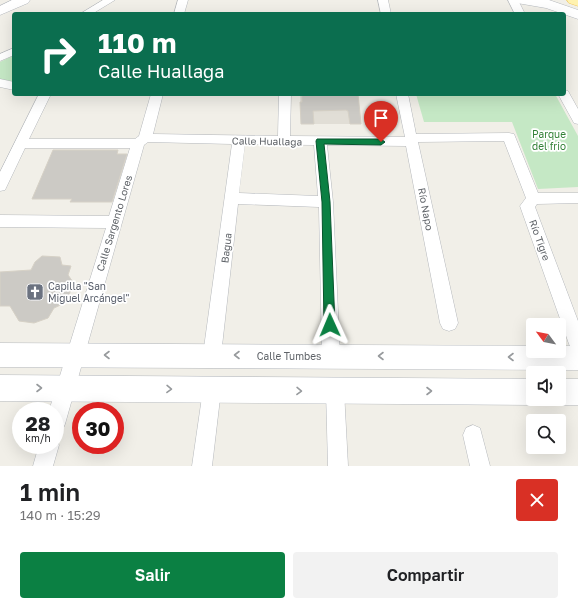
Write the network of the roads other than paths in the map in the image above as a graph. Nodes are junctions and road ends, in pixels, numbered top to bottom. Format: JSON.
{"nodes":[{"id":1,"x":23,"y":0,"type":"edge"},
{"id":2,"x":110,"y":0,"type":"edge"},
{"id":3,"x":183,"y":0,"type":"edge"},
{"id":4,"x":383,"y":0,"type":"edge"},
{"id":5,"x":513,"y":0,"type":"edge"},
{"id":6,"x":522,"y":0,"type":"edge"},
{"id":7,"x":575,"y":4,"type":"edge"},
{"id":8,"x":0,"y":11,"type":"edge"},
{"id":9,"x":89,"y":12,"type":"edge"},
{"id":10,"x":180,"y":12,"type":"edge"},
{"id":11,"x":386,"y":12,"type":"edge"},
{"id":12,"x":519,"y":12,"type":"edge"},
{"id":13,"x":12,"y":52,"type":"edge"},
{"id":14,"x":0,"y":58,"type":"edge"},
{"id":15,"x":0,"y":82,"type":"edge"},
{"id":16,"x":12,"y":85,"type":"edge"},
{"id":17,"x":44,"y":96,"type":"edge"},
{"id":18,"x":156,"y":96,"type":"edge"},
{"id":19,"x":285,"y":96,"type":"edge"},
{"id":20,"x":402,"y":96,"type":"edge"},
{"id":21,"x":565,"y":96,"type":"edge"},
{"id":22,"x":578,"y":120,"type":"edge"},
{"id":23,"x":509,"y":137,"type":"joint"},
{"id":24,"x":239,"y":140,"type":"junction"},
{"id":25,"x":412,"y":140,"type":"junction"},
{"id":26,"x":142,"y":141,"type":"junction"},
{"id":27,"x":284,"y":141,"type":"junction"},
{"id":28,"x":320,"y":141,"type":"junction"},
{"id":29,"x":21,"y":144,"type":"junction"},
{"id":30,"x":0,"y":186,"type":"edge"},
{"id":31,"x":232,"y":198,"type":"junction"},
{"id":32,"x":578,"y":198,"type":"edge"},
{"id":33,"x":533,"y":199,"type":"junction"},
{"id":34,"x":326,"y":202,"type":"junction"},
{"id":35,"x":0,"y":221,"type":"edge"},
{"id":36,"x":114,"y":222,"type":"junction"},
{"id":37,"x":449,"y":323,"type":"dead end"},
{"id":38,"x":578,"y":344,"type":"edge"},
{"id":39,"x":0,"y":355,"type":"edge"},
{"id":40,"x":74,"y":355,"type":"junction"},
{"id":41,"x":212,"y":355,"type":"junction"},
{"id":42,"x":331,"y":356,"type":"junction"},
{"id":43,"x":578,"y":358,"type":"edge"},
{"id":44,"x":0,"y":388,"type":"edge"},
{"id":45,"x":65,"y":388,"type":"junction"},
{"id":46,"x":212,"y":390,"type":"junction"},
{"id":47,"x":336,"y":391,"type":"junction"},
{"id":48,"x":526,"y":392,"type":"edge"},
{"id":49,"x":566,"y":392,"type":"edge"},
{"id":50,"x":578,"y":392,"type":"edge"},
{"id":51,"x":61,"y":402,"type":"edge"},
{"id":52,"x":473,"y":434,"type":"dead end"},
{"id":53,"x":46,"y":454,"type":"edge"},
{"id":54,"x":43,"y":466,"type":"edge"},
{"id":55,"x":202,"y":466,"type":"edge"},
{"id":56,"x":338,"y":466,"type":"edge"},
{"id":57,"x":480,"y":466,"type":"edge"}],
"edges":[{"from":1,"to":8,"type":"street"},
{"from":2,"to":9,"type":"street"},
{"from":3,"to":10,"type":"street"},
{"from":4,"to":11,"type":"street"},
{"from":5,"to":12,"type":"street"},
{"from":6,"to":7,"type":"street"},
{"from":13,"to":14,"type":"street"},
{"from":15,"to":16,"type":"street"},
{"from":17,"to":29,"type":"street"},
{"from":18,"to":26,"type":"street","name":"Calle Sargento Lores"},
{"from":19,"to":27,"type":"street"},
{"from":20,"to":25,"type":"street","name":"Río Napo"},
{"from":21,"to":22,"type":"street"},
{"from":23,"to":25,"type":"street","name":"Calle Huallaga"},
{"from":23,"to":33,"type":"street","name":"Río Tigre"},
{"from":24,"to":26,"type":"street","name":"Calle Huallaga"},
{"from":24,"to":27,"type":"street","name":"Calle Huallaga"},
{"from":24,"to":31,"type":"street","name":"Bagua"},
{"from":25,"to":28,"type":"street","name":"Calle Huallaga"},
{"from":25,"to":37,"type":"street","name":"Río Napo"},
{"from":26,"to":29,"type":"street","name":"Calle Huallaga"},
{"from":26,"to":36,"type":"street","name":"Calle Sargento Lores"},
{"from":27,"to":28,"type":"street","name":"Calle Huallaga"},
{"from":28,"to":34,"type":"street"},
{"from":29,"to":30,"type":"street"},
{"from":31,"to":34,"type":"street"},
{"from":31,"to":41,"type":"street","name":"Bagua"},
{"from":32,"to":33,"type":"street"},
{"from":33,"to":38,"type":"street","name":"Río Tigre"},
{"from":34,"to":42,"type":"street"},
{"from":35,"to":36,"type":"street"},
{"from":36,"to":40,"type":"street","name":"Calle Sargento Lores"},
{"from":39,"to":40,"type":"street","name":"Calle Tumbes"},
{"from":41,"to":40,"type":"street","name":"Calle Tumbes","one_way":true},
{"from":40,"to":45,"type":"street","name":"Calle Sargento Lores"},
{"from":42,"to":41,"type":"street","name":"Calle Tumbes","one_way":true},
{"from":43,"to":42,"type":"street","name":"Calle Tumbes","one_way":true},
{"from":44,"to":45,"type":"street","one_way":true},
{"from":45,"to":46,"type":"street","one_way":true},
{"from":45,"to":51,"type":"street","name":"Calle Sargento Lores"},
{"from":46,"to":47,"type":"street","one_way":true},
{"from":46,"to":55,"type":"street"},
{"from":47,"to":48,"type":"street","one_way":true},
{"from":47,"to":56,"type":"street"},
{"from":49,"to":50,"type":"street"},
{"from":52,"to":57,"type":"street"},
{"from":53,"to":54,"type":"street"}]}
